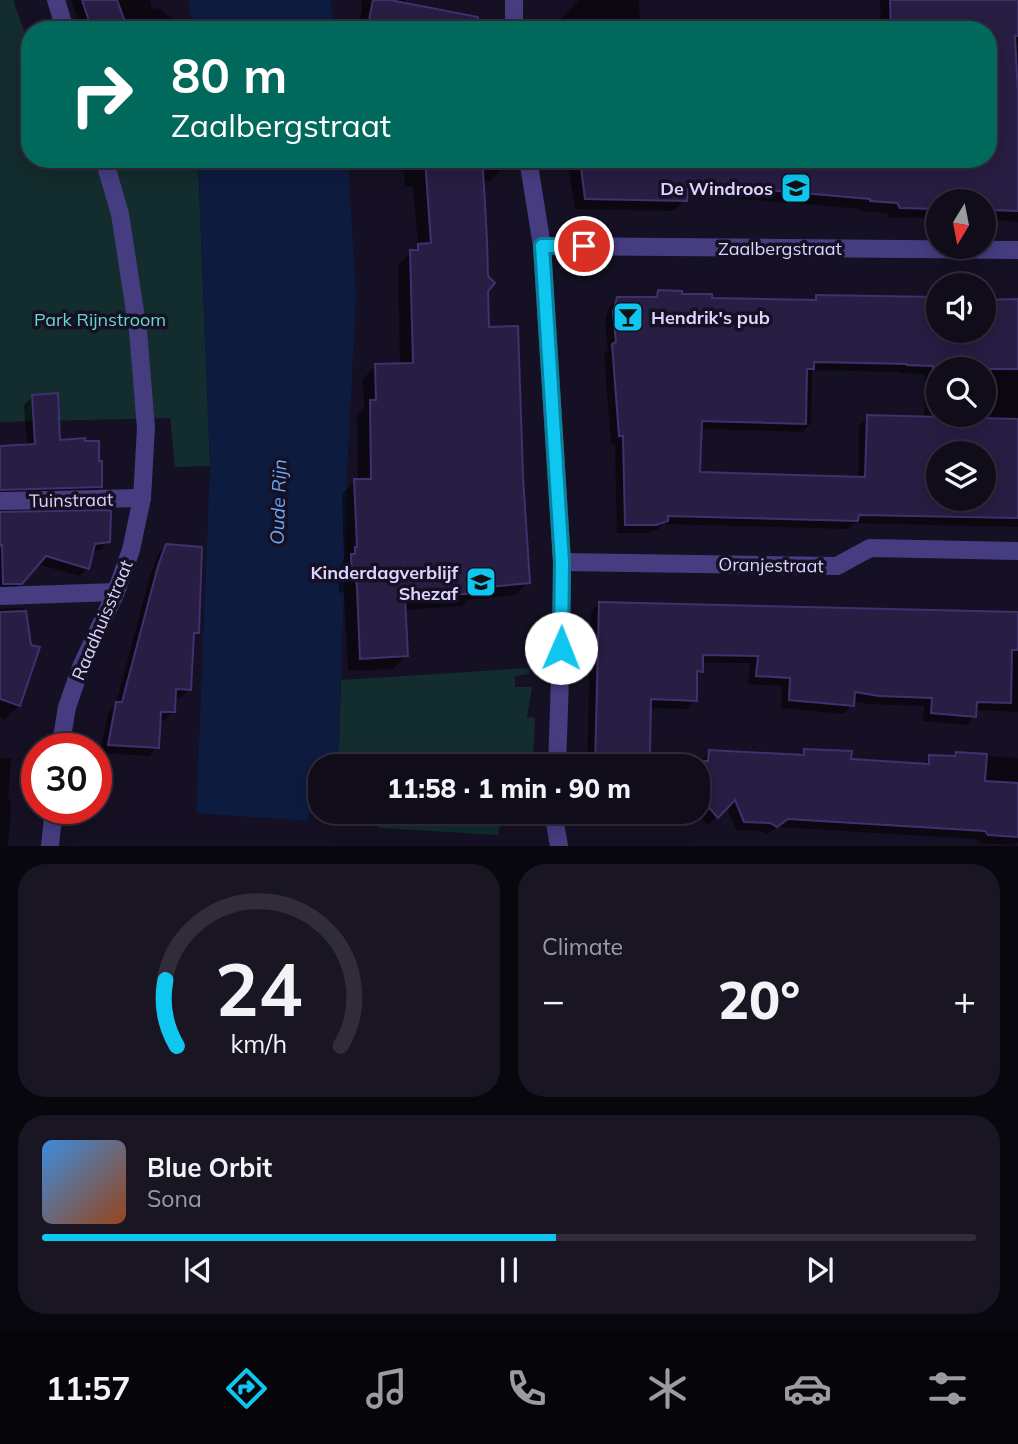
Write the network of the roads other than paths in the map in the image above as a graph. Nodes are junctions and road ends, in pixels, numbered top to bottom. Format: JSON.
{"nodes":[{"id":1,"x":56,"y":0,"type":"edge"},
{"id":2,"x":514,"y":0,"type":"edge"},
{"id":3,"x":62,"y":21,"type":"edge"},
{"id":4,"x":514,"y":21,"type":"edge"},
{"id":5,"x":107,"y":168,"type":"edge"},
{"id":6,"x":529,"y":168,"type":"edge"},
{"id":7,"x":542,"y":246,"type":"junction"},
{"id":8,"x":1018,"y":250,"type":"edge"},
{"id":9,"x":142,"y":498,"type":"junction"},
{"id":10,"x":0,"y":501,"type":"edge"},
{"id":11,"x":1018,"y":551,"type":"edge"},
{"id":12,"x":562,"y":562,"type":"junction"},
{"id":13,"x":116,"y":592,"type":"junction"},
{"id":14,"x":0,"y":596,"type":"edge"},
{"id":15,"x":63,"y":733,"type":"edge"},
{"id":16,"x":557,"y":754,"type":"edge"},
{"id":17,"x":52,"y":824,"type":"edge"},
{"id":18,"x":555,"y":824,"type":"edge"},
{"id":19,"x":50,"y":845,"type":"edge"},
{"id":20,"x":559,"y":845,"type":"edge"}],
"edges":[{"from":1,"to":3,"type":"street"},
{"from":2,"to":4,"type":"street"},
{"from":5,"to":9,"type":"street","name":"Raadhuisstraat"},
{"from":6,"to":7,"type":"street"},
{"from":7,"to":8,"type":"street","name":"Zaalbergstraat"},
{"from":7,"to":12,"type":"street"},
{"from":9,"to":10,"type":"street","name":"Tuinstraat"},
{"from":9,"to":13,"type":"street","name":"Raadhuisstraat"},
{"from":11,"to":12,"type":"street","name":"Oranjestraat"},
{"from":12,"to":16,"type":"street"},
{"from":13,"to":14,"type":"street"},
{"from":13,"to":15,"type":"street","name":"Raadhuisstraat"},
{"from":17,"to":19,"type":"street"},
{"from":18,"to":20,"type":"street"}]}
